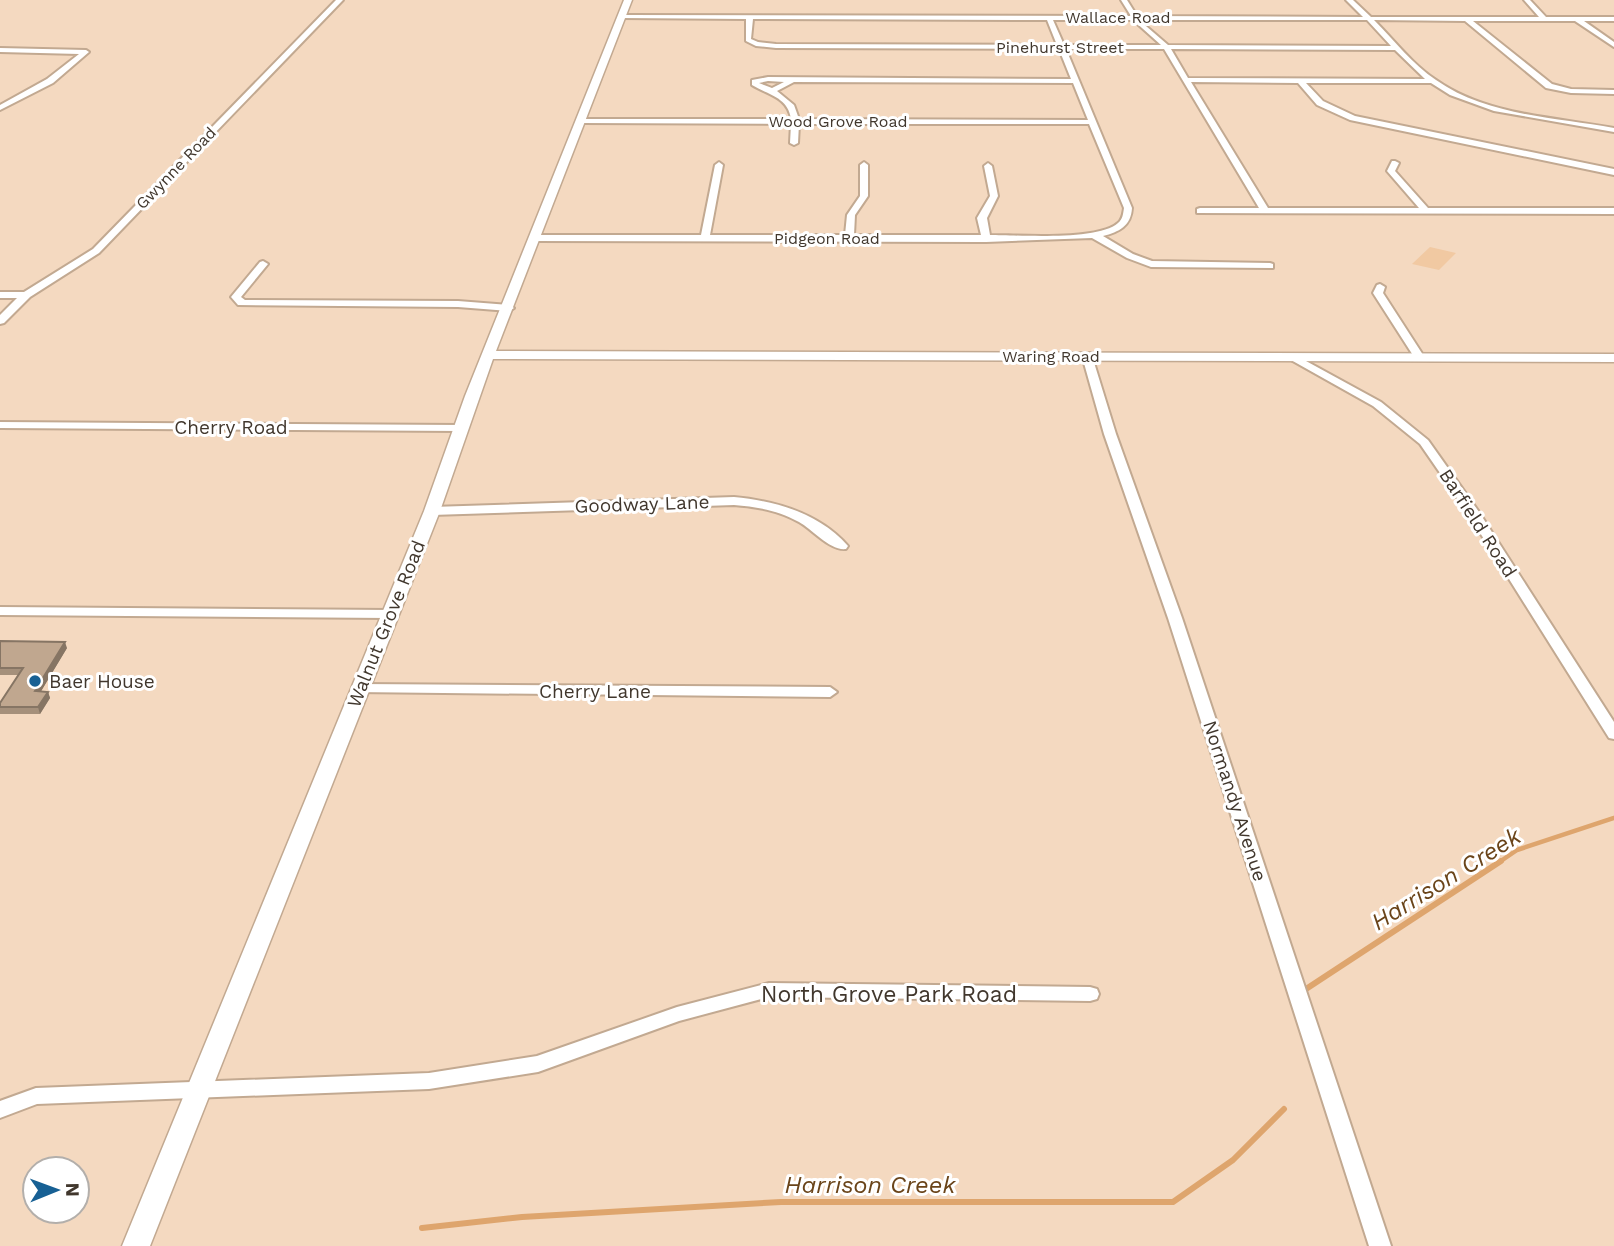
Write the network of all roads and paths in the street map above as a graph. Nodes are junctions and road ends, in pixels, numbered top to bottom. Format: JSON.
{"nodes":[{"id":1,"x":340,"y":0,"type":"edge"},
{"id":2,"x":628,"y":0,"type":"edge"},
{"id":3,"x":1124,"y":0,"type":"edge"},
{"id":4,"x":1349,"y":0,"type":"edge"},
{"id":5,"x":1527,"y":0,"type":"edge"},
{"id":6,"x":750,"y":16,"type":"junction"},
{"id":7,"x":623,"y":17,"type":"junction"},
{"id":8,"x":1049,"y":17,"type":"junction"},
{"id":9,"x":1133,"y":17,"type":"junction"},
{"id":10,"x":1370,"y":18,"type":"junction"},
{"id":11,"x":1466,"y":18,"type":"junction"},
{"id":12,"x":1544,"y":19,"type":"junction"},
{"id":13,"x":1577,"y":19,"type":"junction"},
{"id":14,"x":1614,"y":19,"type":"edge"},
{"id":15,"x":1614,"y":45,"type":"edge"},
{"id":16,"x":1062,"y":47,"type":"junction"},
{"id":17,"x":1166,"y":47,"type":"junction"},
{"id":18,"x":1398,"y":48,"type":"junction"},
{"id":19,"x":0,"y":50,"type":"edge"},
{"id":20,"x":793,"y":80,"type":"junction"},
{"id":21,"x":1186,"y":80,"type":"junction"},
{"id":22,"x":1076,"y":81,"type":"junction"},
{"id":23,"x":1301,"y":81,"type":"junction"},
{"id":24,"x":1432,"y":81,"type":"junction"},
{"id":25,"x":775,"y":88,"type":"junction"},
{"id":26,"x":1614,"y":92,"type":"edge"},
{"id":27,"x":0,"y":97,"type":"edge"},
{"id":28,"x":20,"y":97,"type":"junction"},
{"id":29,"x":0,"y":108,"type":"edge"},
{"id":30,"x":582,"y":121,"type":"junction"},
{"id":31,"x":795,"y":121,"type":"junction"},
{"id":32,"x":1094,"y":122,"type":"junction"},
{"id":33,"x":1614,"y":130,"type":"edge"},
{"id":34,"x":794,"y":143,"type":"dead end"},
{"id":35,"x":1395,"y":163,"type":"dead end"},
{"id":36,"x":719,"y":164,"type":"dead end"},
{"id":37,"x":864,"y":165,"type":"dead end"},
{"id":38,"x":988,"y":166,"type":"dead end"},
{"id":39,"x":1614,"y":172,"type":"edge"},
{"id":40,"x":1200,"y":211,"type":"dead end"},
{"id":41,"x":1265,"y":211,"type":"junction"},
{"id":42,"x":1426,"y":211,"type":"junction"},
{"id":43,"x":1614,"y":211,"type":"edge"},
{"id":44,"x":1095,"y":236,"type":"junction"},
{"id":45,"x":536,"y":238,"type":"junction"},
{"id":46,"x":705,"y":238,"type":"junction"},
{"id":47,"x":849,"y":238,"type":"junction"},
{"id":48,"x":986,"y":239,"type":"junction"},
{"id":49,"x":263,"y":264,"type":"dead end"},
{"id":50,"x":1270,"y":266,"type":"dead end"},
{"id":51,"x":1380,"y":288,"type":"dead end"},
{"id":52,"x":0,"y":295,"type":"edge"},
{"id":53,"x":26,"y":295,"type":"junction"},
{"id":54,"x":509,"y":307,"type":"junction"},
{"id":55,"x":0,"y":321,"type":"edge"},
{"id":56,"x":489,"y":355,"type":"junction"},
{"id":57,"x":1087,"y":356,"type":"junction"},
{"id":58,"x":1295,"y":358,"type":"junction"},
{"id":59,"x":1420,"y":358,"type":"junction"},
{"id":60,"x":1614,"y":358,"type":"edge"},
{"id":61,"x":0,"y":425,"type":"edge"},
{"id":62,"x":461,"y":428,"type":"junction"},
{"id":63,"x":432,"y":511,"type":"junction"},
{"id":64,"x":841,"y":545,"type":"dead end"},
{"id":65,"x":0,"y":611,"type":"edge"},
{"id":66,"x":390,"y":614,"type":"junction"},
{"id":67,"x":359,"y":689,"type":"junction"},
{"id":68,"x":830,"y":692,"type":"dead end"},
{"id":69,"x":1614,"y":734,"type":"edge"},
{"id":70,"x":1090,"y":994,"type":"dead end"},
{"id":71,"x":196,"y":1091,"type":"junction"},
{"id":72,"x":0,"y":1110,"type":"edge"},
{"id":73,"x":136,"y":1246,"type":"edge"},
{"id":74,"x":1380,"y":1246,"type":"edge"}],
"edges":[{"from":1,"to":53,"type":"street","name":"Gwynne Road"},
{"from":2,"to":7,"type":"main road","name":"Walnut Grove Road"},
{"from":3,"to":9,"type":"street"},
{"from":4,"to":10,"type":"street"},
{"from":5,"to":12,"type":"street"},
{"from":6,"to":7,"type":"street","name":"Wallace Road"},
{"from":6,"to":8,"type":"street","name":"Wallace Road"},
{"from":6,"to":16,"type":"street","name":"Pinehurst Street"},
{"from":7,"to":30,"type":"main road","name":"Walnut Grove Road"},
{"from":8,"to":9,"type":"street","name":"Wallace Road"},
{"from":8,"to":16,"type":"street"},
{"from":9,"to":10,"type":"street","name":"Wallace Road"},
{"from":9,"to":17,"type":"street"},
{"from":10,"to":11,"type":"street","name":"Wallace Road"},
{"from":10,"to":18,"type":"street"},
{"from":11,"to":12,"type":"street","name":"Wallace Road"},
{"from":11,"to":26,"type":"street"},
{"from":12,"to":13,"type":"street","name":"Wallace Road"},
{"from":13,"to":14,"type":"street","name":"Wallace Road"},
{"from":13,"to":15,"type":"street"},
{"from":16,"to":17,"type":"street","name":"Pinehurst Street"},
{"from":16,"to":22,"type":"street"},
{"from":17,"to":18,"type":"street","name":"Pinehurst Street"},
{"from":17,"to":21,"type":"street"},
{"from":18,"to":24,"type":"street"},
{"from":19,"to":28,"type":"street"},
{"from":20,"to":22,"type":"street"},
{"from":20,"to":25,"type":"street"},
{"from":20,"to":25,"type":"street"},
{"from":21,"to":23,"type":"street"},
{"from":21,"to":41,"type":"street"},
{"from":22,"to":32,"type":"street"},
{"from":23,"to":24,"type":"street"},
{"from":23,"to":39,"type":"street"},
{"from":24,"to":33,"type":"street"},
{"from":25,"to":31,"type":"street"},
{"from":27,"to":28,"type":"street"},
{"from":28,"to":29,"type":"street"},
{"from":30,"to":31,"type":"street","name":"Wood Grove Road"},
{"from":30,"to":45,"type":"main road","name":"Walnut Grove Road"},
{"from":31,"to":32,"type":"street","name":"Wood Grove Road"},
{"from":31,"to":34,"type":"street"},
{"from":32,"to":44,"type":"street","name":"Pidgeon Road"},
{"from":35,"to":42,"type":"street"},
{"from":36,"to":46,"type":"street"},
{"from":37,"to":47,"type":"street"},
{"from":38,"to":48,"type":"street"},
{"from":40,"to":41,"type":"street"},
{"from":41,"to":42,"type":"street"},
{"from":42,"to":43,"type":"street"},
{"from":44,"to":48,"type":"street","name":"Pidgeon Road"},
{"from":44,"to":50,"type":"street"},
{"from":45,"to":46,"type":"street","name":"Pidgeon Road"},
{"from":45,"to":54,"type":"main road","name":"Walnut Grove Road"},
{"from":46,"to":47,"type":"street","name":"Pidgeon Road"},
{"from":47,"to":48,"type":"street","name":"Pidgeon Road"},
{"from":49,"to":54,"type":"street"},
{"from":51,"to":59,"type":"street"},
{"from":52,"to":53,"type":"street"},
{"from":53,"to":55,"type":"street","name":"Gwynne Road"},
{"from":54,"to":56,"type":"main road","name":"Walnut Grove Road"},
{"from":56,"to":57,"type":"main road","name":"Waring Road"},
{"from":56,"to":62,"type":"main road","name":"Walnut Grove Road"},
{"from":57,"to":58,"type":"main road","name":"Waring Road"},
{"from":57,"to":74,"type":"street","name":"Normandy Avenue"},
{"from":58,"to":59,"type":"main road","name":"Waring Road"},
{"from":58,"to":69,"type":"street","name":"Barfield Road"},
{"from":59,"to":60,"type":"main road","name":"Waring Road"},
{"from":61,"to":62,"type":"street","name":"Cherry Road"},
{"from":62,"to":63,"type":"main road","name":"Walnut Grove Road"},
{"from":63,"to":64,"type":"street","name":"Goodway Lane"},
{"from":63,"to":66,"type":"main road","name":"Walnut Grove Road"},
{"from":65,"to":66,"type":"street"},
{"from":66,"to":67,"type":"main road","name":"Walnut Grove Road"},
{"from":67,"to":68,"type":"street","name":"Cherry Lane"},
{"from":67,"to":71,"type":"main road","name":"Walnut Grove Road"},
{"from":70,"to":71,"type":"street","name":"North Grove Park Road"},
{"from":71,"to":72,"type":"street","name":"North Grove Park Road"},
{"from":71,"to":73,"type":"main road","name":"Walnut Grove Road"}]}
